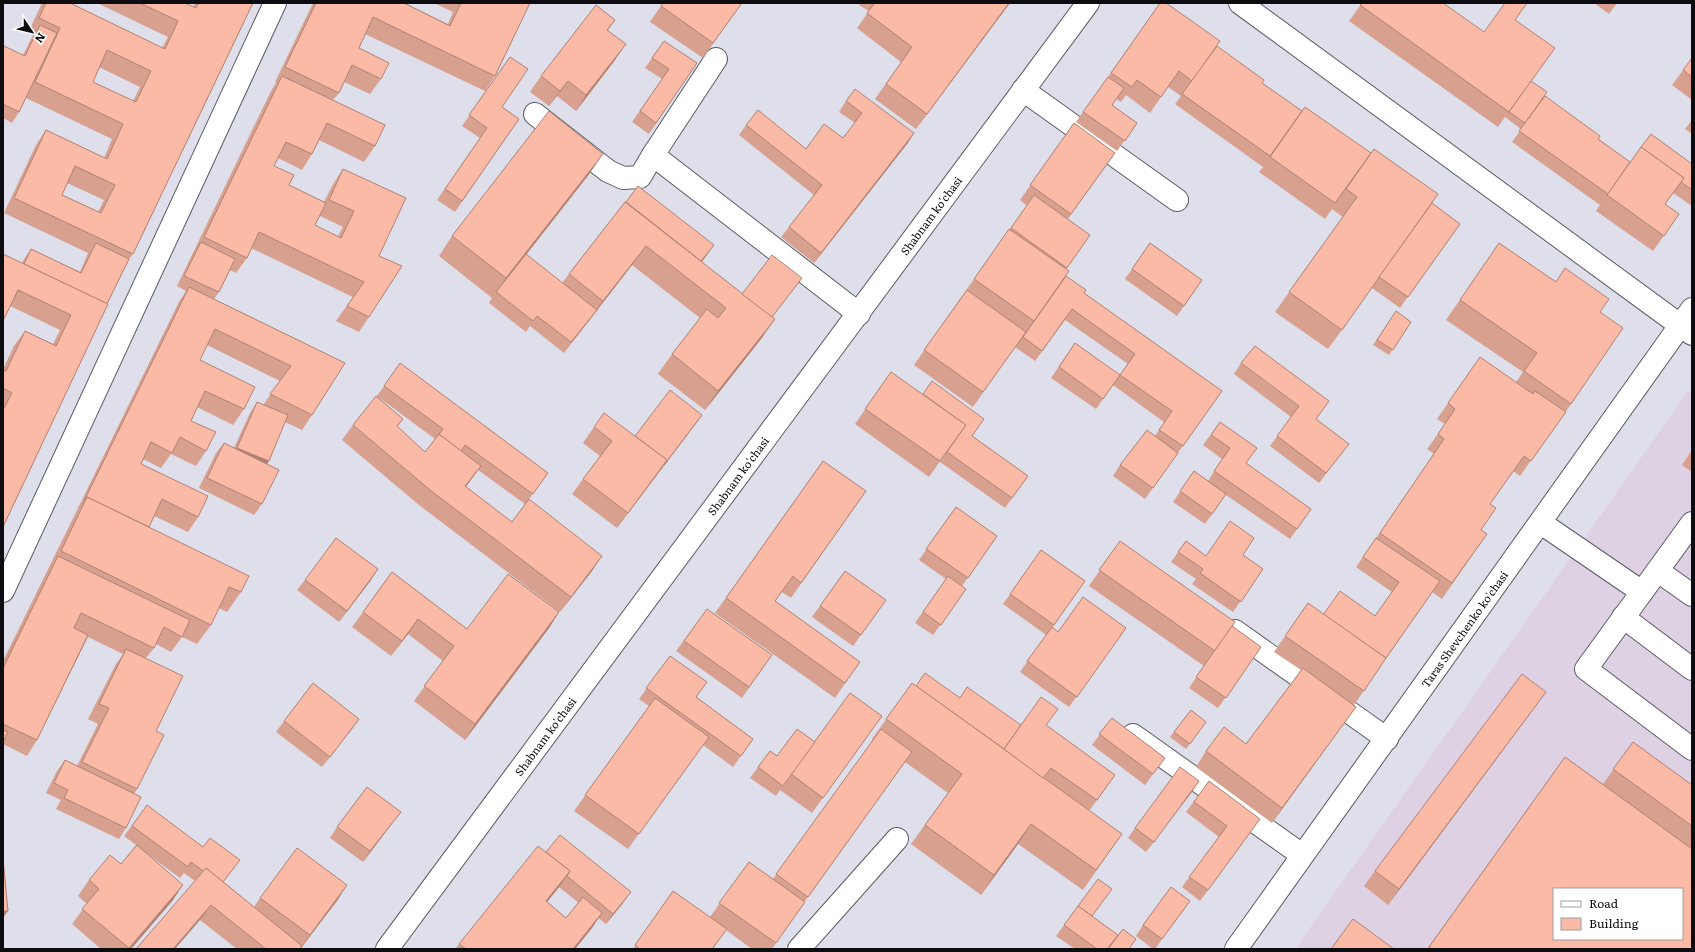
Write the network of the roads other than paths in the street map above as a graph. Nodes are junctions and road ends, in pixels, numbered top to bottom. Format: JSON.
{"nodes":[{"id":1,"x":275,"y":3,"type":"edge"},
{"id":2,"x":1088,"y":3,"type":"edge"},
{"id":3,"x":1240,"y":3,"type":"edge"},
{"id":4,"x":716,"y":59,"type":"edge"},
{"id":5,"x":1023,"y":90,"type":"junction"},
{"id":6,"x":535,"y":114,"type":"dead end"},
{"id":7,"x":653,"y":155,"type":"junction"},
{"id":8,"x":1177,"y":200,"type":"dead end"},
{"id":9,"x":859,"y":314,"type":"junction"},
{"id":10,"x":1688,"y":323,"type":"edge"},
{"id":11,"x":1541,"y":523,"type":"junction"},
{"id":12,"x":1692,"y":523,"type":"edge"},
{"id":13,"x":1658,"y":570,"type":"junction"},
{"id":14,"x":3,"y":591,"type":"edge"},
{"id":15,"x":1642,"y":592,"type":"junction"},
{"id":16,"x":1692,"y":595,"type":"edge"},
{"id":17,"x":1623,"y":617,"type":"junction"},
{"id":18,"x":1219,"y":620,"type":"edge"},
{"id":19,"x":1692,"y":669,"type":"edge"},
{"id":20,"x":1127,"y":730,"type":"edge"},
{"id":21,"x":1387,"y":739,"type":"junction"},
{"id":22,"x":1692,"y":749,"type":"edge"},
{"id":23,"x":897,"y":839,"type":"dead end"},
{"id":24,"x":1302,"y":855,"type":"junction"},
{"id":25,"x":387,"y":949,"type":"edge"},
{"id":26,"x":799,"y":949,"type":"edge"},
{"id":27,"x":1236,"y":949,"type":"edge"}],
"edges":[{"from":1,"to":14,"type":"street"},
{"from":2,"to":5,"type":"street","name":"Shabnam ko'chasi"},
{"from":3,"to":10,"type":"street"},
{"from":4,"to":7,"type":"street"},
{"from":5,"to":8,"type":"street"},
{"from":5,"to":9,"type":"street","name":"Shabnam ko'chasi"},
{"from":6,"to":7,"type":"street"},
{"from":7,"to":9,"type":"street"},
{"from":9,"to":25,"type":"street","name":"Shabnam ko'chasi"},
{"from":10,"to":11,"type":"street","name":"Taras Shevchenko ko'chasi"},
{"from":11,"to":15,"type":"street"},
{"from":11,"to":21,"type":"street","name":"Taras Shevchenko ko'chasi"},
{"from":12,"to":13,"type":"street"},
{"from":13,"to":15,"type":"street"},
{"from":13,"to":16,"type":"street"},
{"from":15,"to":17,"type":"street"},
{"from":17,"to":19,"type":"street"},
{"from":17,"to":22,"type":"street"},
{"from":18,"to":21,"type":"street"},
{"from":20,"to":24,"type":"street"},
{"from":21,"to":24,"type":"street","name":"Taras Shevchenko ko'chasi"},
{"from":23,"to":26,"type":"street"},
{"from":24,"to":27,"type":"street","name":"Taras Shevchenko ko'chasi"}]}
